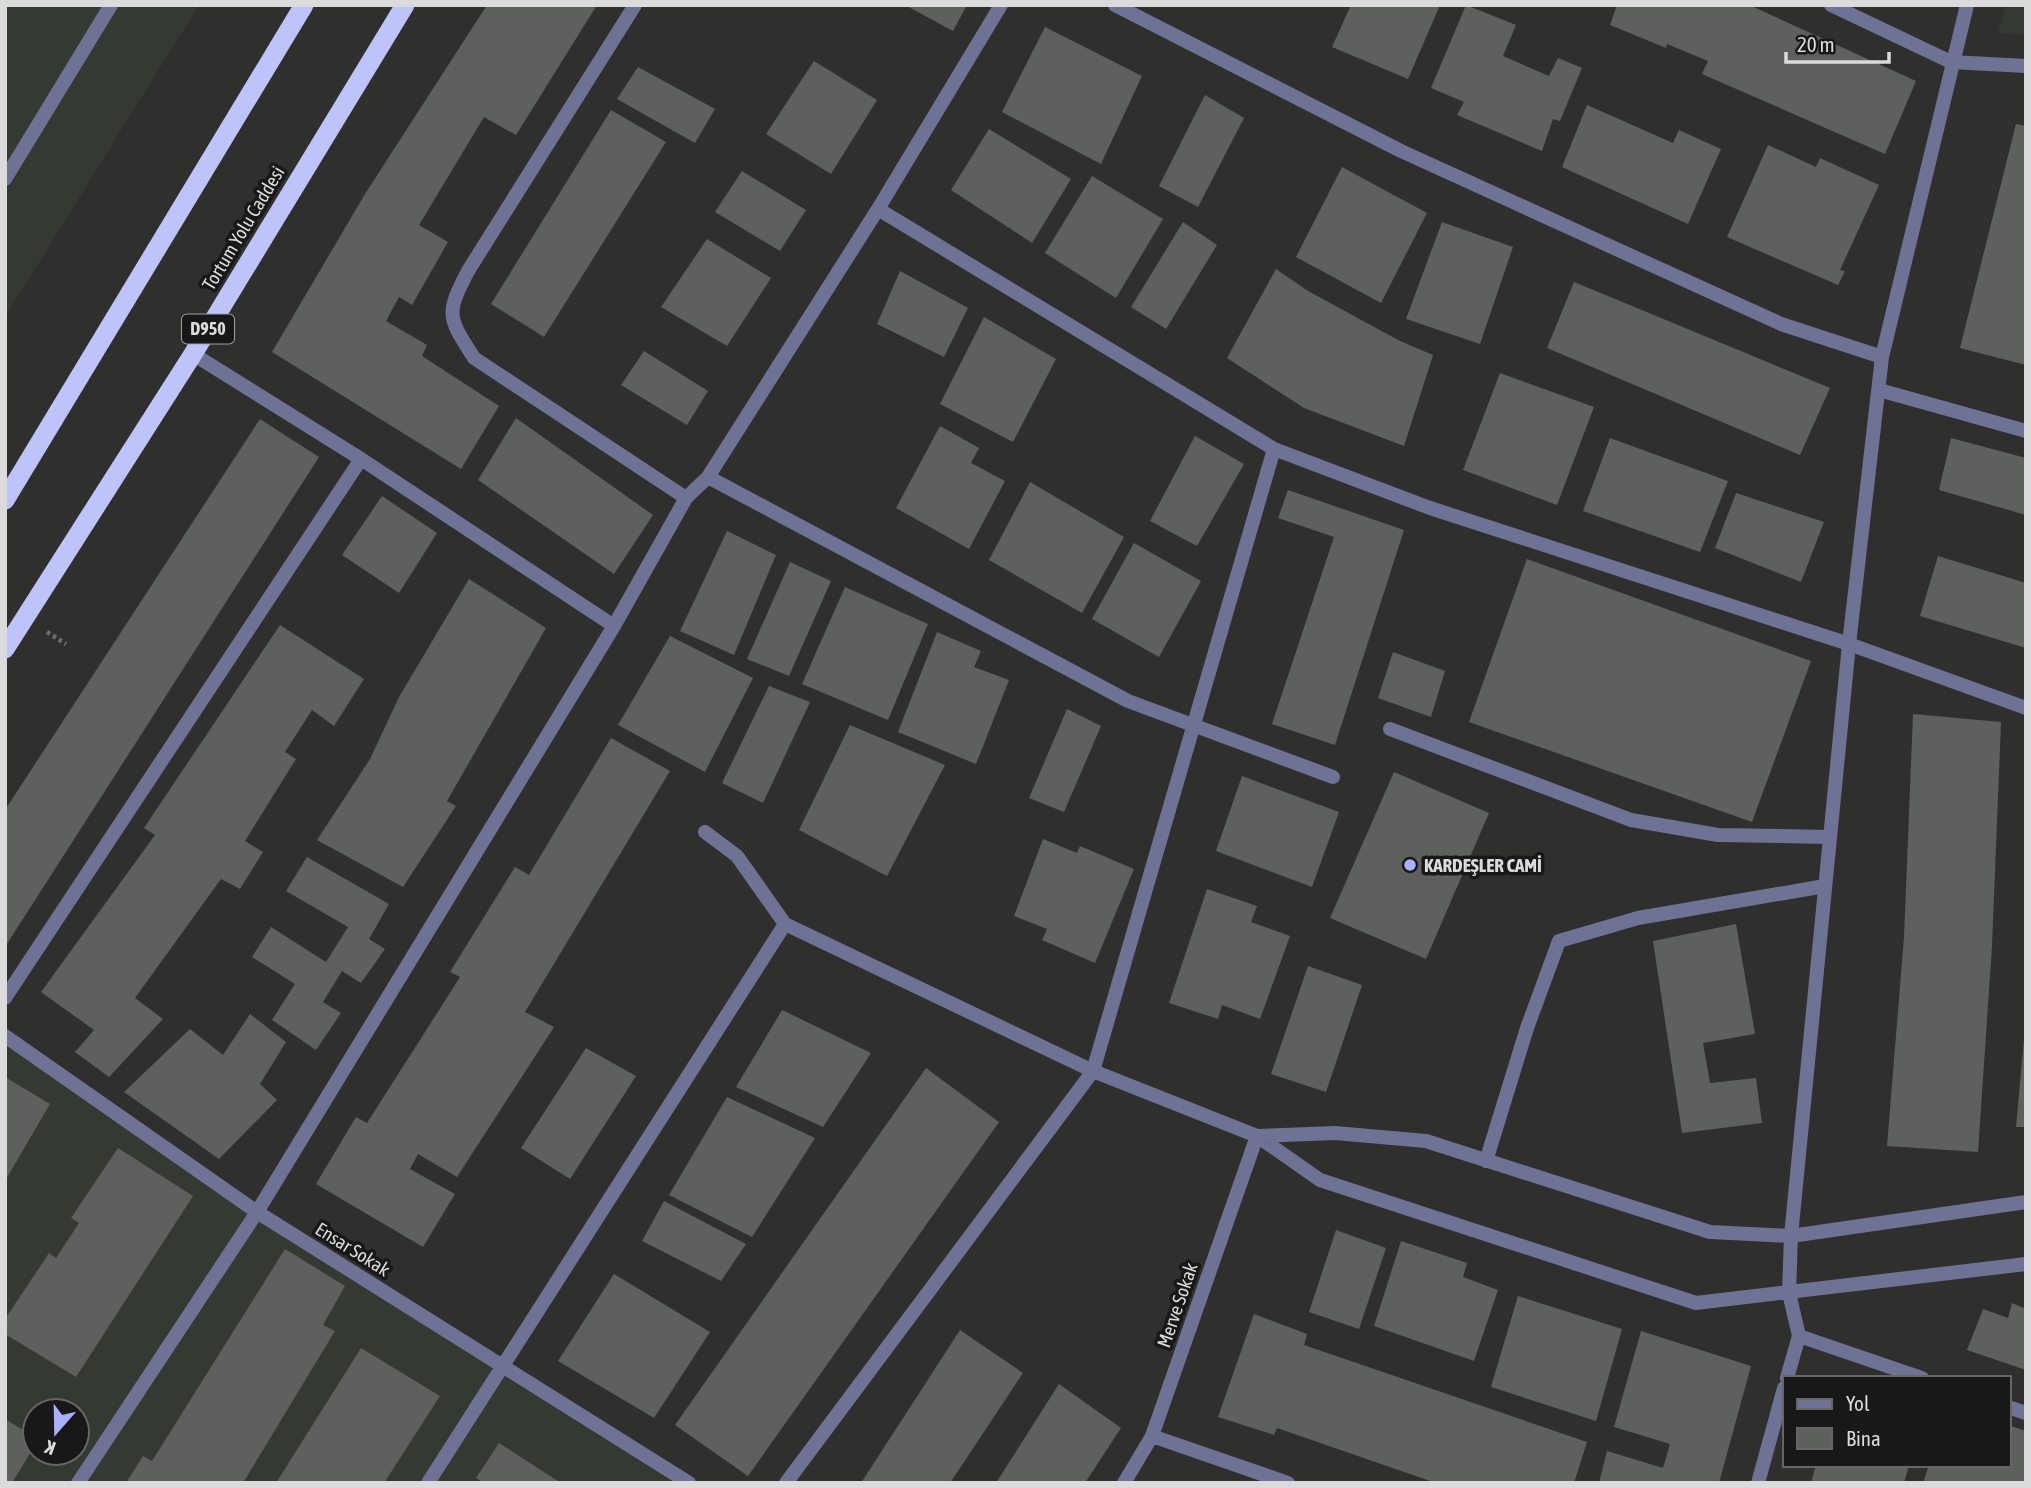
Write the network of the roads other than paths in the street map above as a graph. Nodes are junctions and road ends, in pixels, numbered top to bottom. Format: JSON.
{"nodes":[{"id":1,"x":111,"y":5,"type":"edge"},
{"id":2,"x":304,"y":5,"type":"edge"},
{"id":3,"x":405,"y":5,"type":"edge"},
{"id":4,"x":635,"y":5,"type":"edge"},
{"id":5,"x":1001,"y":5,"type":"edge"},
{"id":6,"x":1115,"y":5,"type":"edge"},
{"id":7,"x":1831,"y":5,"type":"edge"},
{"id":8,"x":1967,"y":5,"type":"edge"},
{"id":9,"x":1951,"y":62,"type":"junction"},
{"id":10,"x":2026,"y":66,"type":"edge"},
{"id":11,"x":5,"y":179,"type":"edge"},
{"id":12,"x":878,"y":209,"type":"junction"},
{"id":13,"x":193,"y":354,"type":"junction"},
{"id":14,"x":1882,"y":357,"type":"junction"},
{"id":15,"x":1879,"y":390,"type":"junction"},
{"id":16,"x":2026,"y":430,"type":"edge"},
{"id":17,"x":1274,"y":449,"type":"junction"},
{"id":18,"x":361,"y":459,"type":"junction"},
{"id":19,"x":708,"y":477,"type":"junction"},
{"id":20,"x":686,"y":498,"type":"junction"},
{"id":21,"x":5,"y":500,"type":"edge"},
{"id":22,"x":614,"y":626,"type":"junction"},
{"id":23,"x":1849,"y":644,"type":"junction"},
{"id":24,"x":5,"y":649,"type":"edge"},
{"id":25,"x":2026,"y":708,"type":"edge"},
{"id":26,"x":1194,"y":727,"type":"junction"},
{"id":27,"x":1390,"y":729,"type":"dead end"},
{"id":28,"x":1333,"y":777,"type":"dead end"},
{"id":29,"x":705,"y":832,"type":"dead end"},
{"id":30,"x":1830,"y":837,"type":"junction"},
{"id":31,"x":1825,"y":886,"type":"junction"},
{"id":32,"x":785,"y":924,"type":"junction"},
{"id":33,"x":5,"y":998,"type":"edge"},
{"id":34,"x":5,"y":1036,"type":"edge"},
{"id":35,"x":1093,"y":1071,"type":"junction"},
{"id":36,"x":1257,"y":1136,"type":"junction"},
{"id":37,"x":1486,"y":1161,"type":"junction"},
{"id":38,"x":2026,"y":1202,"type":"edge"},
{"id":39,"x":257,"y":1212,"type":"junction"},
{"id":40,"x":1791,"y":1236,"type":"junction"},
{"id":41,"x":2026,"y":1264,"type":"edge"},
{"id":42,"x":1788,"y":1293,"type":"junction"},
{"id":43,"x":1799,"y":1336,"type":"junction"},
{"id":44,"x":505,"y":1367,"type":"junction"},
{"id":45,"x":1788,"y":1376,"type":"edge"},
{"id":46,"x":1916,"y":1376,"type":"edge"},
{"id":47,"x":1783,"y":1392,"type":"edge"},
{"id":48,"x":1152,"y":1436,"type":"junction"},
{"id":49,"x":78,"y":1483,"type":"edge"},
{"id":50,"x":428,"y":1483,"type":"edge"},
{"id":51,"x":689,"y":1483,"type":"edge"},
{"id":52,"x":786,"y":1483,"type":"edge"},
{"id":53,"x":1124,"y":1483,"type":"edge"},
{"id":54,"x":1288,"y":1483,"type":"edge"},
{"id":55,"x":1758,"y":1483,"type":"edge"}],
"edges":[{"from":1,"to":11,"type":"street"},
{"from":2,"to":21,"type":"highway"},
{"from":3,"to":13,"type":"highway","name":"Tortum Yolu Caddesi","number":"D950"},
{"from":4,"to":20,"type":"street"},
{"from":5,"to":12,"type":"street"},
{"from":6,"to":14,"type":"street"},
{"from":7,"to":9,"type":"street"},
{"from":8,"to":9,"type":"street"},
{"from":9,"to":10,"type":"street"},
{"from":9,"to":14,"type":"street"},
{"from":12,"to":17,"type":"street"},
{"from":12,"to":19,"type":"street"},
{"from":13,"to":18,"type":"street"},
{"from":13,"to":24,"type":"highway","name":"Tortum Yolu Caddesi","number":"D950"},
{"from":14,"to":15,"type":"street"},
{"from":15,"to":16,"type":"street"},
{"from":15,"to":23,"type":"street"},
{"from":17,"to":23,"type":"street"},
{"from":17,"to":26,"type":"street"},
{"from":18,"to":22,"type":"street"},
{"from":18,"to":33,"type":"street"},
{"from":19,"to":20,"type":"street"},
{"from":19,"to":26,"type":"street"},
{"from":20,"to":22,"type":"street"},
{"from":22,"to":39,"type":"street"},
{"from":23,"to":25,"type":"street"},
{"from":23,"to":30,"type":"street"},
{"from":26,"to":28,"type":"street"},
{"from":26,"to":35,"type":"street"},
{"from":27,"to":30,"type":"street"},
{"from":29,"to":32,"type":"street"},
{"from":30,"to":31,"type":"street"},
{"from":31,"to":37,"type":"street"},
{"from":31,"to":40,"type":"street"},
{"from":32,"to":35,"type":"street"},
{"from":32,"to":44,"type":"street"},
{"from":34,"to":39,"type":"street","name":"Ensar Sokak"},
{"from":35,"to":36,"type":"street"},
{"from":35,"to":52,"type":"street"},
{"from":36,"to":37,"type":"street"},
{"from":36,"to":42,"type":"street"},
{"from":36,"to":48,"type":"street","name":"Merve Sokak"},
{"from":37,"to":40,"type":"street"},
{"from":38,"to":40,"type":"street"},
{"from":39,"to":44,"type":"street","name":"Ensar Sokak"},
{"from":39,"to":49,"type":"street"},
{"from":40,"to":42,"type":"street"},
{"from":41,"to":42,"type":"street"},
{"from":42,"to":43,"type":"street"},
{"from":43,"to":45,"type":"street"},
{"from":43,"to":46,"type":"street"},
{"from":44,"to":50,"type":"street"},
{"from":44,"to":51,"type":"street","name":"Ensar Sokak"},
{"from":47,"to":55,"type":"street"},
{"from":48,"to":53,"type":"street","name":"Merve Sokak"},
{"from":48,"to":54,"type":"street"}]}
